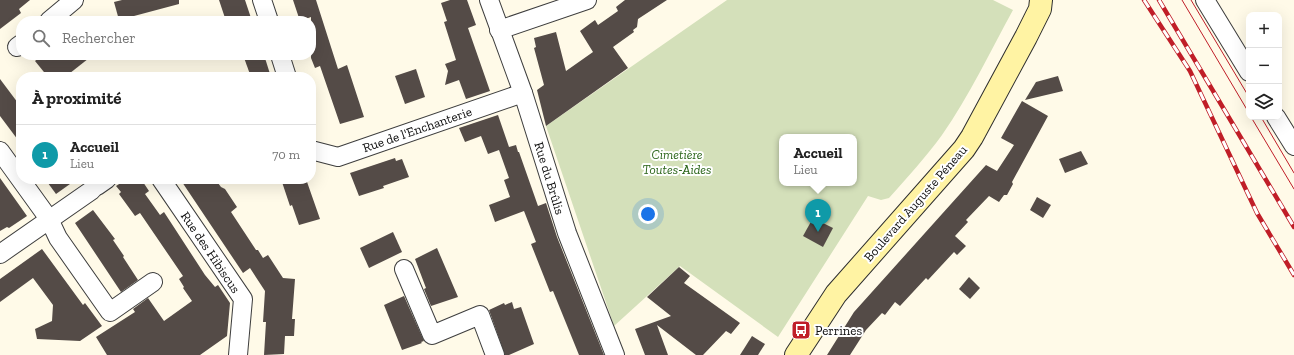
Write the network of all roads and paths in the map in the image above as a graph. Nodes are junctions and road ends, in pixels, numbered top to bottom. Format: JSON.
{"nodes":[{"id":1,"x":74,"y":0,"type":"edge"},
{"id":2,"x":262,"y":0,"type":"edge"},
{"id":3,"x":489,"y":0,"type":"edge"},
{"id":4,"x":587,"y":0,"type":"edge"},
{"id":5,"x":1042,"y":0,"type":"edge"},
{"id":6,"x":1205,"y":0,"type":"edge"},
{"id":7,"x":55,"y":16,"type":"edge"},
{"id":8,"x":267,"y":16,"type":"edge"},
{"id":9,"x":500,"y":30,"type":"junction"},
{"id":10,"x":282,"y":60,"type":"edge"},
{"id":11,"x":1246,"y":67,"type":"edge"},
{"id":12,"x":285,"y":72,"type":"edge"},
{"id":13,"x":523,"y":93,"type":"junction"},
{"id":14,"x":1278,"y":120,"type":"edge"},
{"id":15,"x":1294,"y":146,"type":"edge"},
{"id":16,"x":0,"y":151,"type":"edge"},
{"id":17,"x":316,"y":151,"type":"edge"},
{"id":18,"x":16,"y":173,"type":"edge"},
{"id":19,"x":24,"y":184,"type":"edge"},
{"id":20,"x":164,"y":184,"type":"edge"},
{"id":21,"x":99,"y":185,"type":"edge"},
{"id":22,"x":49,"y":219,"type":"junction"},
{"id":23,"x":2,"y":252,"type":"edge"},
{"id":24,"x":404,"y":269,"type":"dead end"},
{"id":25,"x":153,"y":282,"type":"dead end"},
{"id":26,"x":238,"y":355,"type":"edge"},
{"id":27,"x":495,"y":355,"type":"edge"},
{"id":28,"x":615,"y":355,"type":"edge"},
{"id":29,"x":796,"y":355,"type":"edge"}],
"edges":[{"from":1,"to":7,"type":"street"},
{"from":2,"to":8,"type":"street"},
{"from":3,"to":9,"type":"street","name":"Rue du Brûlis"},
{"from":4,"to":9,"type":"street"},
{"from":5,"to":29,"type":"street","name":"Boulevard Auguste Péneau"},
{"from":6,"to":11,"type":"street"},
{"from":9,"to":13,"type":"street","name":"Rue du Brûlis"},
{"from":10,"to":12,"type":"street"},
{"from":13,"to":17,"type":"street","name":"Rue de l'Enchanterie"},
{"from":13,"to":28,"type":"street","name":"Rue du Brûlis"},
{"from":14,"to":15,"type":"street"},
{"from":16,"to":18,"type":"street"},
{"from":19,"to":22,"type":"street"},
{"from":20,"to":26,"type":"street","name":"Rue des Hibiscus"},
{"from":21,"to":22,"type":"street"},
{"from":22,"to":23,"type":"street"},
{"from":22,"to":25,"type":"street"},
{"from":24,"to":27,"type":"street"}]}
